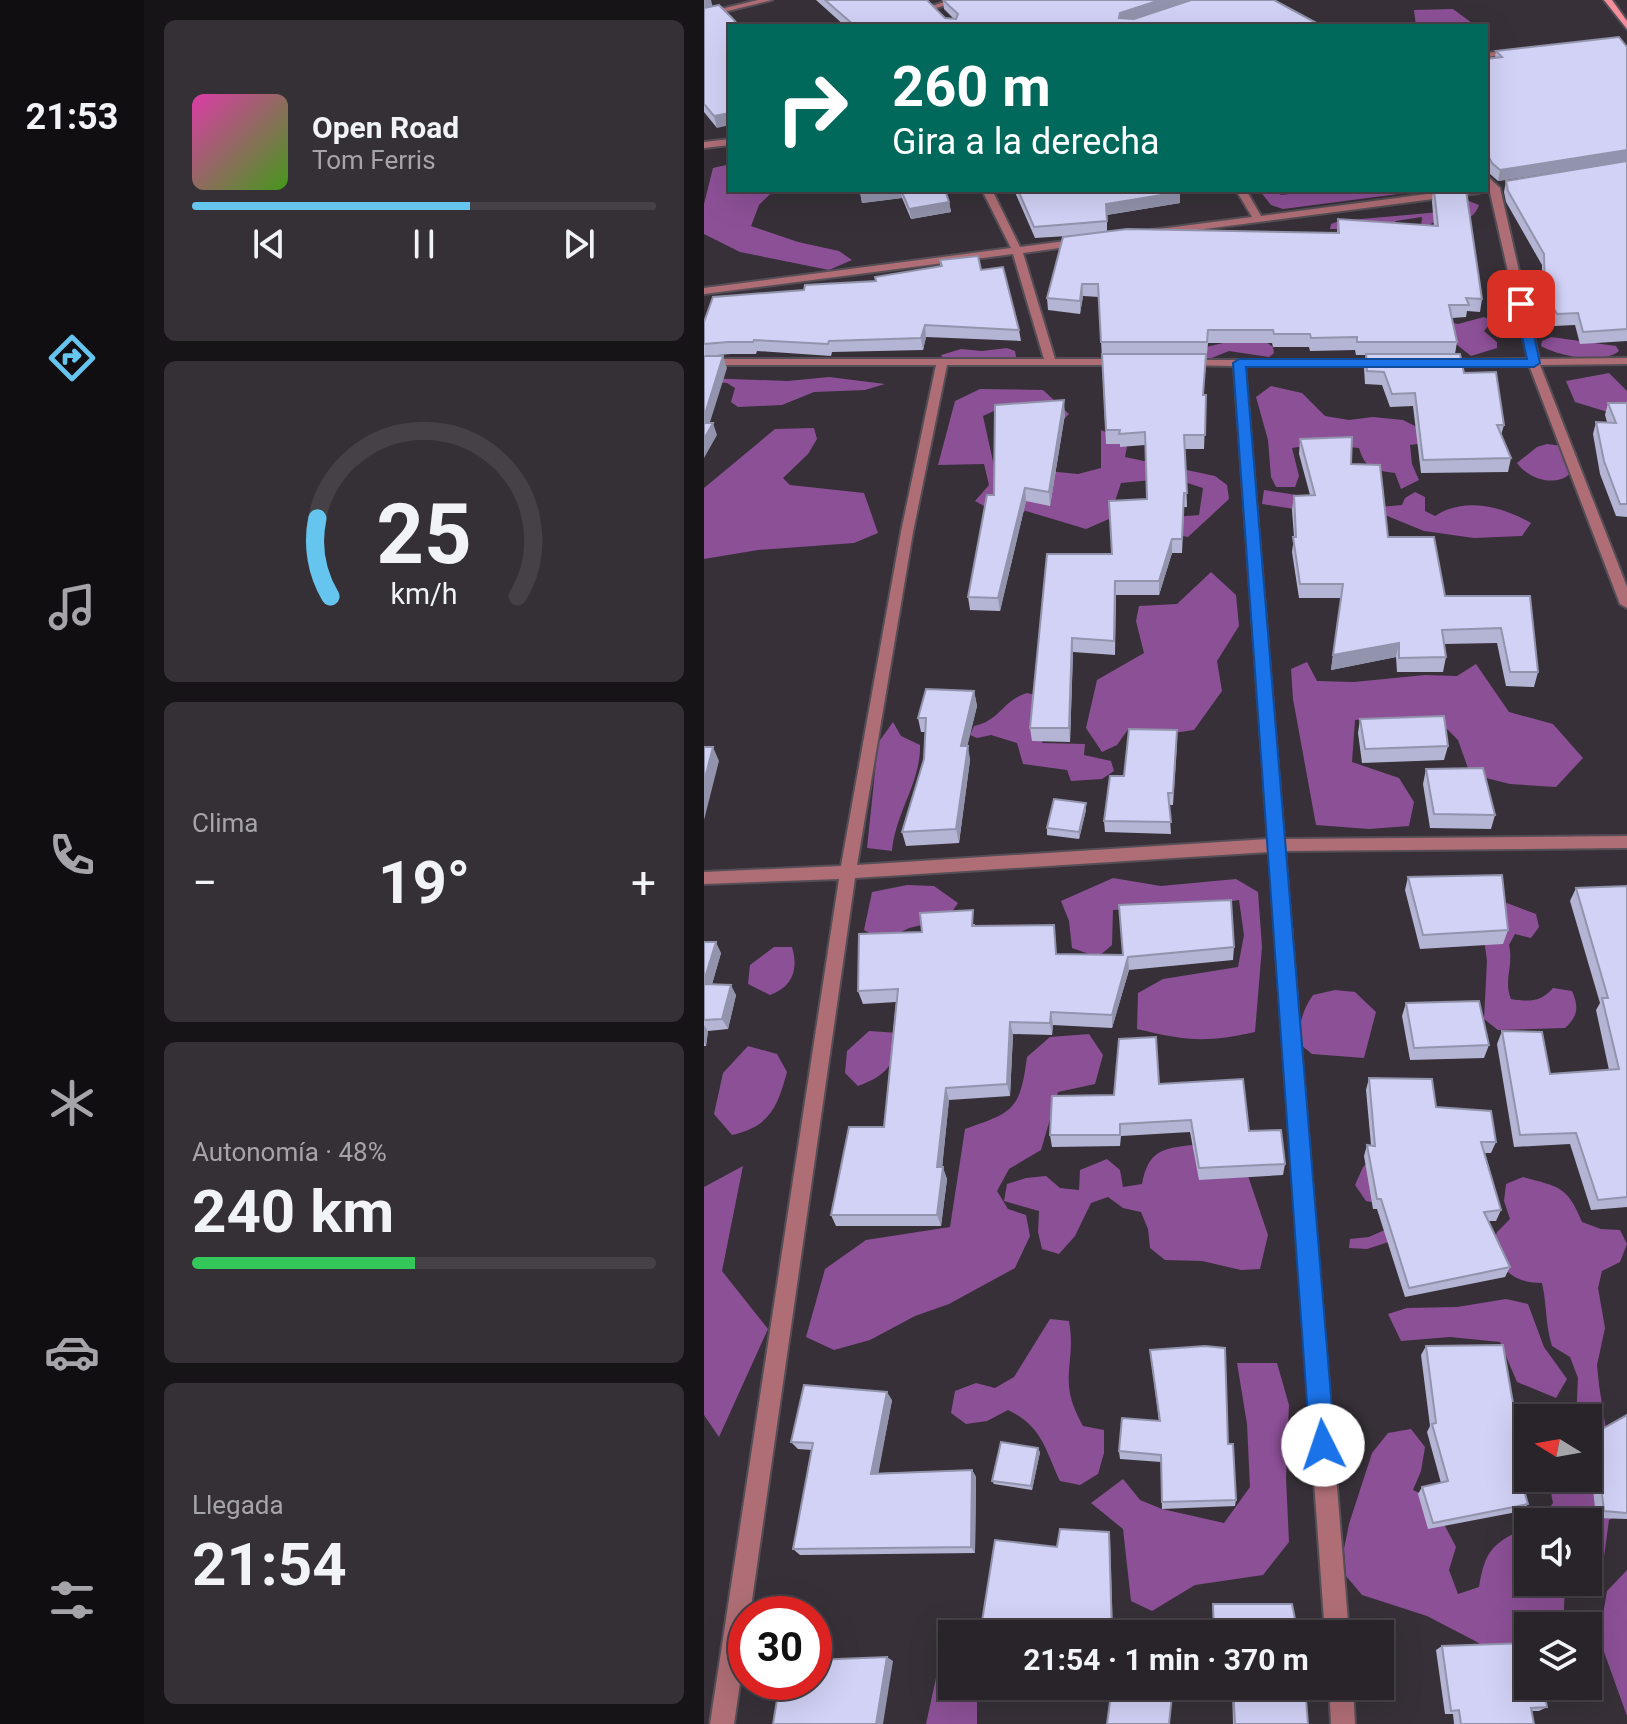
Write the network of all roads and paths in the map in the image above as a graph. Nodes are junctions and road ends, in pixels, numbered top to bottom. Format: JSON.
{"nodes":[{"id":1,"x":768,"y":0,"type":"edge"},
{"id":2,"x":925,"y":0,"type":"edge"},
{"id":3,"x":958,"y":0,"type":"edge"},
{"id":4,"x":1608,"y":0,"type":"edge"},
{"id":5,"x":933,"y":7,"type":"junction"},
{"id":6,"x":704,"y":15,"type":"edge"},
{"id":7,"x":943,"y":17,"type":"edge"},
{"id":8,"x":1626,"y":23,"type":"edge"},
{"id":9,"x":1517,"y":52,"type":"edge"},
{"id":10,"x":1488,"y":55,"type":"edge"},
{"id":11,"x":728,"y":142,"type":"edge"},
{"id":12,"x":704,"y":145,"type":"edge"},
{"id":13,"x":1509,"y":186,"type":"edge"},
{"id":14,"x":1490,"y":188,"type":"edge"},
{"id":15,"x":988,"y":192,"type":"edge"},
{"id":16,"x":1242,"y":192,"type":"edge"},
{"id":17,"x":1463,"y":192,"type":"edge"},
{"id":18,"x":1258,"y":218,"type":"junction"},
{"id":19,"x":1137,"y":234,"type":"edge"},
{"id":20,"x":1092,"y":240,"type":"edge"},
{"id":21,"x":1017,"y":250,"type":"junction"},
{"id":22,"x":704,"y":291,"type":"edge"},
{"id":23,"x":1050,"y":361,"type":"junction"},
{"id":24,"x":1627,"y":361,"type":"edge"},
{"id":25,"x":704,"y":362,"type":"edge"},
{"id":26,"x":1129,"y":362,"type":"edge"},
{"id":27,"x":942,"y":363,"type":"junction"},
{"id":28,"x":1176,"y":363,"type":"edge"},
{"id":29,"x":1239,"y":363,"type":"junction"},
{"id":30,"x":1394,"y":363,"type":"edge"},
{"id":31,"x":1425,"y":363,"type":"edge"},
{"id":32,"x":1534,"y":363,"type":"junction"},
{"id":33,"x":1627,"y":604,"type":"edge"},
{"id":34,"x":1627,"y":842,"type":"edge"},
{"id":35,"x":1278,"y":845,"type":"junction"},
{"id":36,"x":848,"y":872,"type":"junction"},
{"id":37,"x":704,"y":878,"type":"edge"},
{"id":38,"x":1336,"y":1620,"type":"edge"},
{"id":39,"x":1342,"y":1700,"type":"edge"},
{"id":40,"x":722,"y":1724,"type":"edge"},
{"id":41,"x":1343,"y":1724,"type":"edge"}],
"edges":[{"from":1,"to":6,"type":"street"},
{"from":2,"to":5,"type":"street"},
{"from":3,"to":5,"type":"street"},
{"from":4,"to":8,"type":"main road"},
{"from":5,"to":7,"type":"street"},
{"from":9,"to":10,"type":"street"},
{"from":11,"to":12,"type":"street"},
{"from":13,"to":14,"type":"street"},
{"from":14,"to":32,"type":"street"},
{"from":15,"to":21,"type":"street"},
{"from":16,"to":18,"type":"street"},
{"from":17,"to":18,"type":"street"},
{"from":18,"to":19,"type":"street"},
{"from":20,"to":21,"type":"street"},
{"from":21,"to":22,"type":"street"},
{"from":21,"to":23,"type":"street"},
{"from":23,"to":26,"type":"street"},
{"from":23,"to":27,"type":"street"},
{"from":24,"to":32,"type":"street"},
{"from":25,"to":27,"type":"street"},
{"from":27,"to":36,"type":"street"},
{"from":28,"to":29,"type":"street"},
{"from":29,"to":30,"type":"street"},
{"from":29,"to":35,"type":"street"},
{"from":31,"to":32,"type":"street"},
{"from":32,"to":33,"type":"street"},
{"from":34,"to":35,"type":"street"},
{"from":35,"to":36,"type":"street"},
{"from":35,"to":38,"type":"street"},
{"from":36,"to":37,"type":"street"},
{"from":36,"to":40,"type":"street"},
{"from":39,"to":41,"type":"street"}]}
